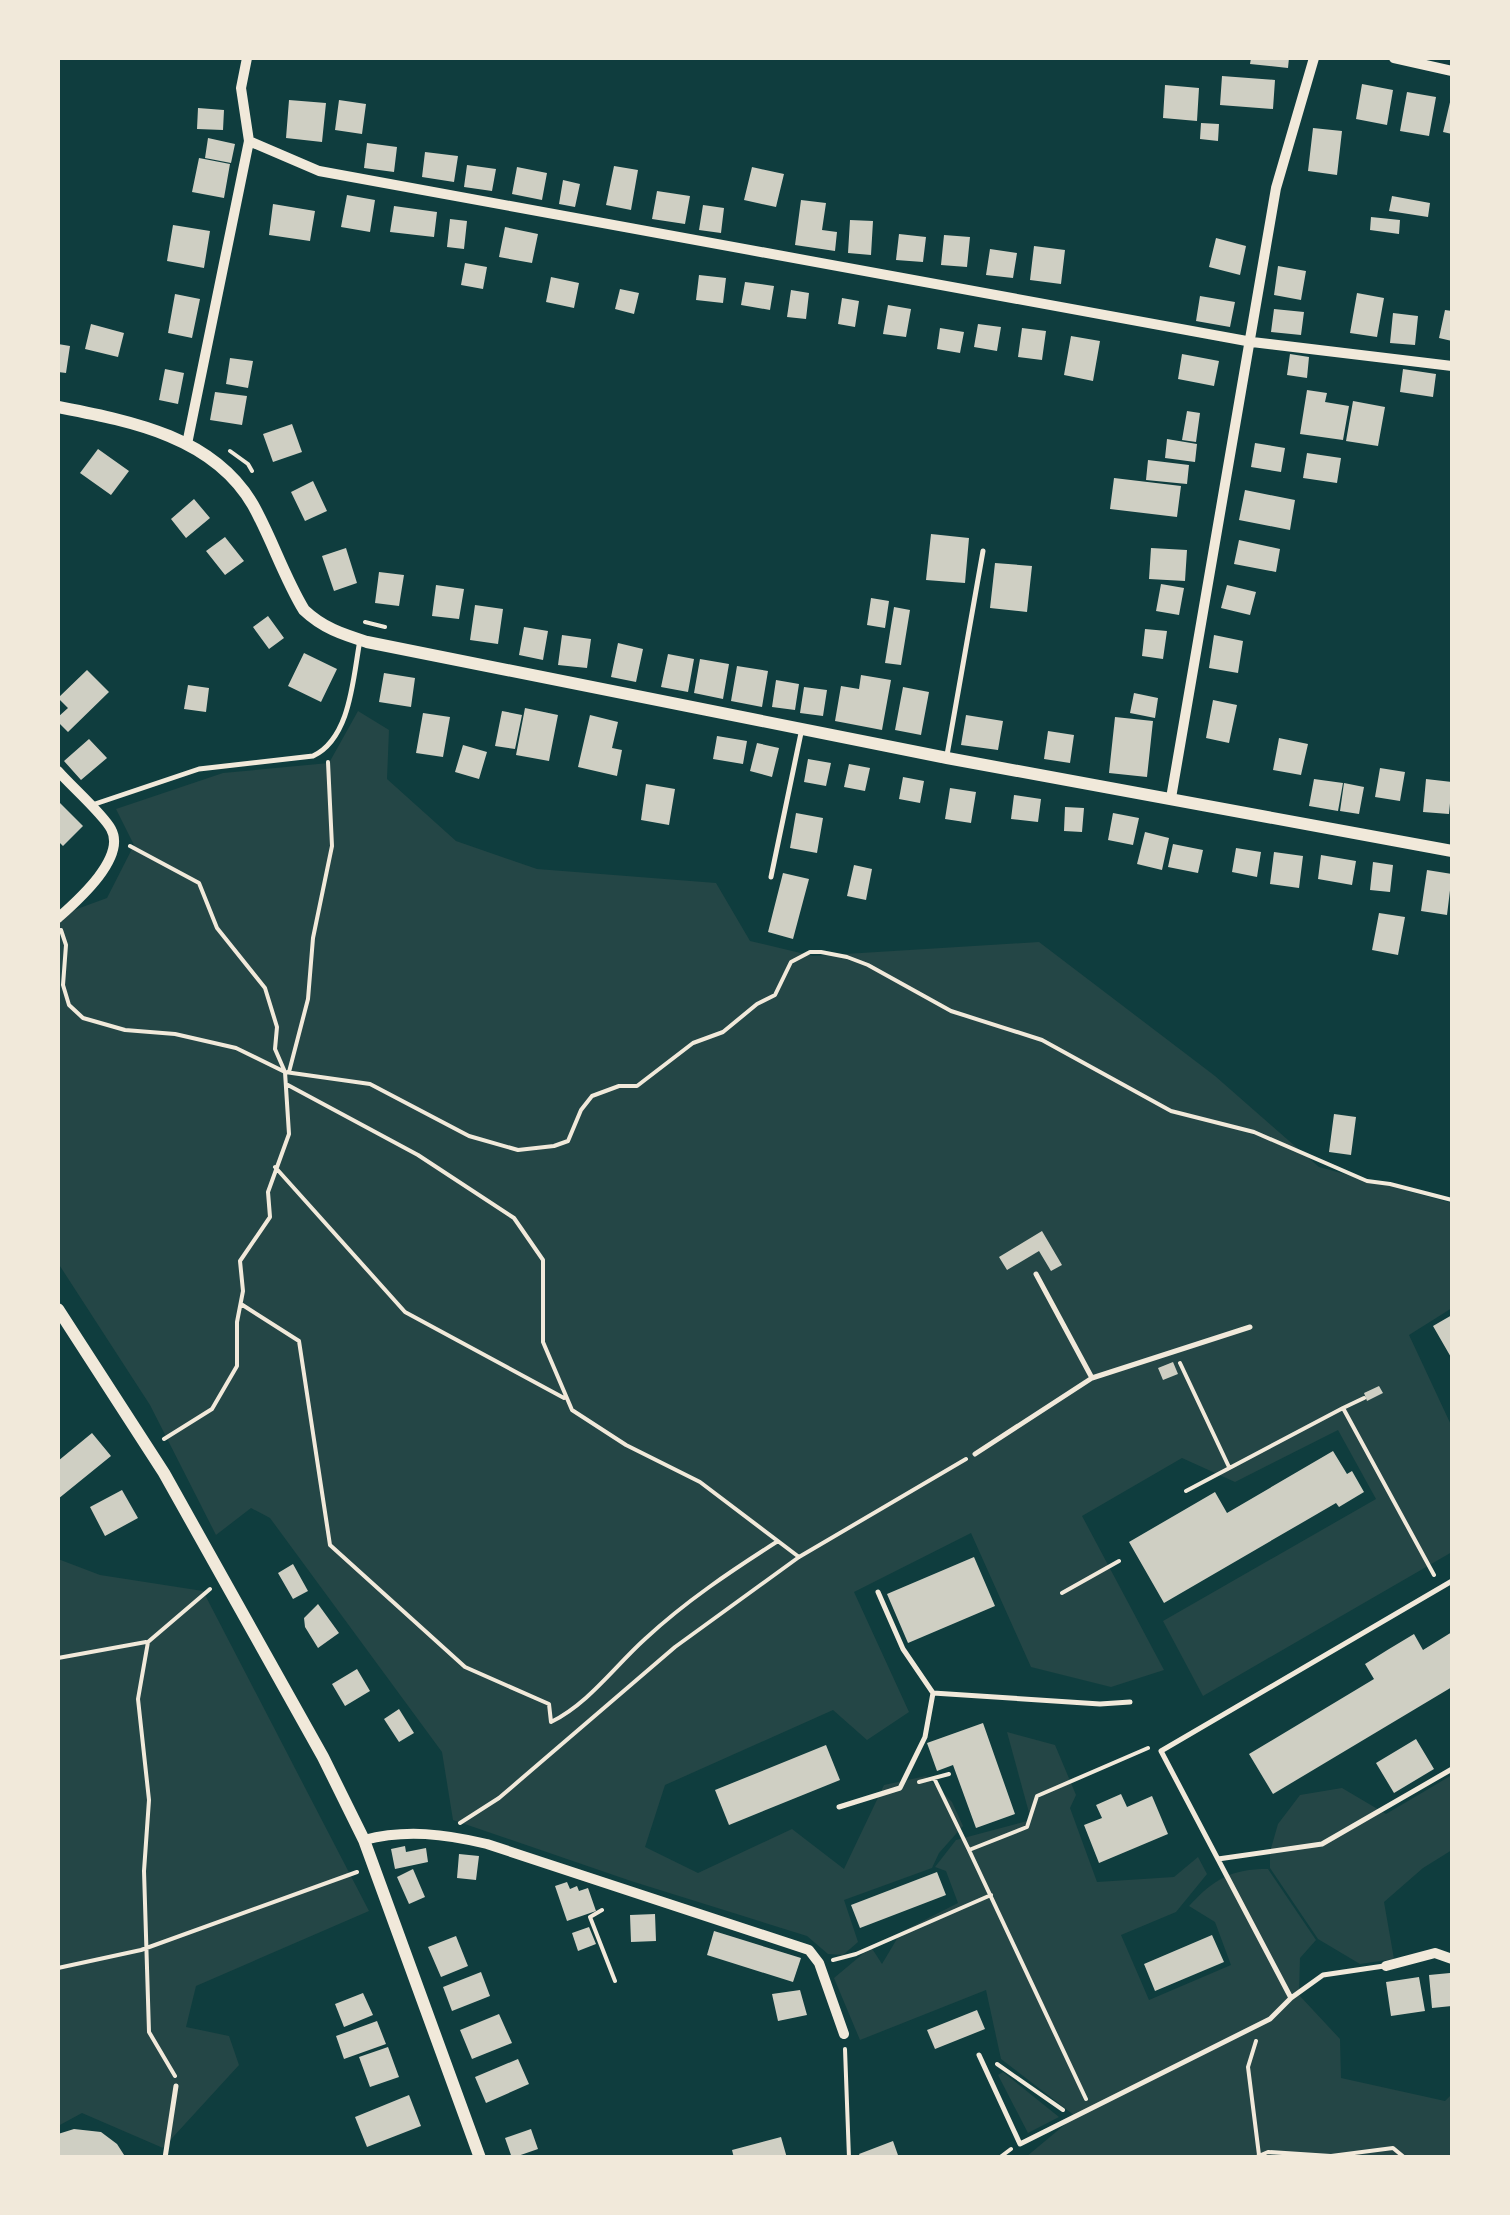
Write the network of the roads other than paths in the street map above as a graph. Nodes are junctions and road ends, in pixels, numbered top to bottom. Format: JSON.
{"nodes":[{"id":1,"x":248,"y":58,"type":"edge"},
{"id":2,"x":1314,"y":58,"type":"edge"},
{"id":3,"x":1394,"y":58,"type":"edge"},
{"id":4,"x":1452,"y":71,"type":"edge"},
{"id":5,"x":249,"y":141,"type":"junction"},
{"id":6,"x":1252,"y":342,"type":"junction"},
{"id":7,"x":1452,"y":366,"type":"edge"},
{"id":8,"x":58,"y":407,"type":"edge"},
{"id":9,"x":186,"y":444,"type":"junction"},
{"id":10,"x":982,"y":552,"type":"dead end"},
{"id":11,"x":360,"y":640,"type":"junction"},
{"id":12,"x":801,"y":730,"type":"junction"},
{"id":13,"x":946,"y":758,"type":"junction"},
{"id":14,"x":58,"y":772,"type":"edge"},
{"id":15,"x":1171,"y":798,"type":"junction"},
{"id":16,"x":90,"y":806,"type":"junction"},
{"id":17,"x":1452,"y":851,"type":"edge"},
{"id":18,"x":771,"y":877,"type":"dead end"},
{"id":19,"x":58,"y":918,"type":"edge"},
{"id":20,"x":1036,"y":1274,"type":"dead end"},
{"id":21,"x":58,"y":1310,"type":"edge"},
{"id":22,"x":1250,"y":1327,"type":"dead end"},
{"id":23,"x":1092,"y":1378,"type":"junction"},
{"id":24,"x":975,"y":1454,"type":"road end"},
{"id":25,"x":1452,"y":1581,"type":"edge"},
{"id":26,"x":878,"y":1592,"type":"dead end"},
{"id":27,"x":932,"y":1694,"type":"junction"},
{"id":28,"x":1130,"y":1702,"type":"dead end"},
{"id":29,"x":1452,"y":1769,"type":"edge"},
{"id":30,"x":839,"y":1807,"type":"dead end"},
{"id":31,"x":364,"y":1840,"type":"junction"},
{"id":32,"x":1218,"y":1860,"type":"junction"},
{"id":33,"x":1452,"y":1959,"type":"edge"},
{"id":34,"x":1386,"y":1966,"type":"joint"},
{"id":35,"x":1290,"y":1998,"type":"junction"},
{"id":36,"x":844,"y":2034,"type":"road end"},
{"id":37,"x":979,"y":2055,"type":"dead end"},
{"id":38,"x":176,"y":2086,"type":"road end"},
{"id":39,"x":164,"y":2158,"type":"edge"},
{"id":40,"x":480,"y":2158,"type":"edge"}],
"edges":[{"from":1,"to":5,"type":"street"},
{"from":2,"to":6,"type":"street"},
{"from":3,"to":4,"type":"street"},
{"from":5,"to":6,"type":"street"},
{"from":5,"to":9,"type":"street"},
{"from":6,"to":7,"type":"street"},
{"from":6,"to":15,"type":"street"},
{"from":8,"to":9,"type":"street"},
{"from":9,"to":11,"type":"street"},
{"from":10,"to":13,"type":"lane"},
{"from":11,"to":12,"type":"street"},
{"from":11,"to":16,"type":"lane"},
{"from":12,"to":13,"type":"street"},
{"from":12,"to":18,"type":"lane"},
{"from":13,"to":15,"type":"street"},
{"from":14,"to":16,"type":"street"},
{"from":15,"to":17,"type":"street"},
{"from":16,"to":19,"type":"street"},
{"from":20,"to":23,"type":"lane"},
{"from":21,"to":31,"type":"street"},
{"from":22,"to":23,"type":"lane"},
{"from":23,"to":24,"type":"lane"},
{"from":25,"to":32,"type":"lane"},
{"from":26,"to":27,"type":"lane"},
{"from":27,"to":28,"type":"lane"},
{"from":27,"to":30,"type":"lane"},
{"from":29,"to":32,"type":"lane"},
{"from":31,"to":36,"type":"street"},
{"from":31,"to":40,"type":"street"},
{"from":32,"to":35,"type":"lane"},
{"from":33,"to":34,"type":"street"},
{"from":34,"to":35,"type":"lane"},
{"from":35,"to":37,"type":"lane"},
{"from":38,"to":39,"type":"lane"}]}
